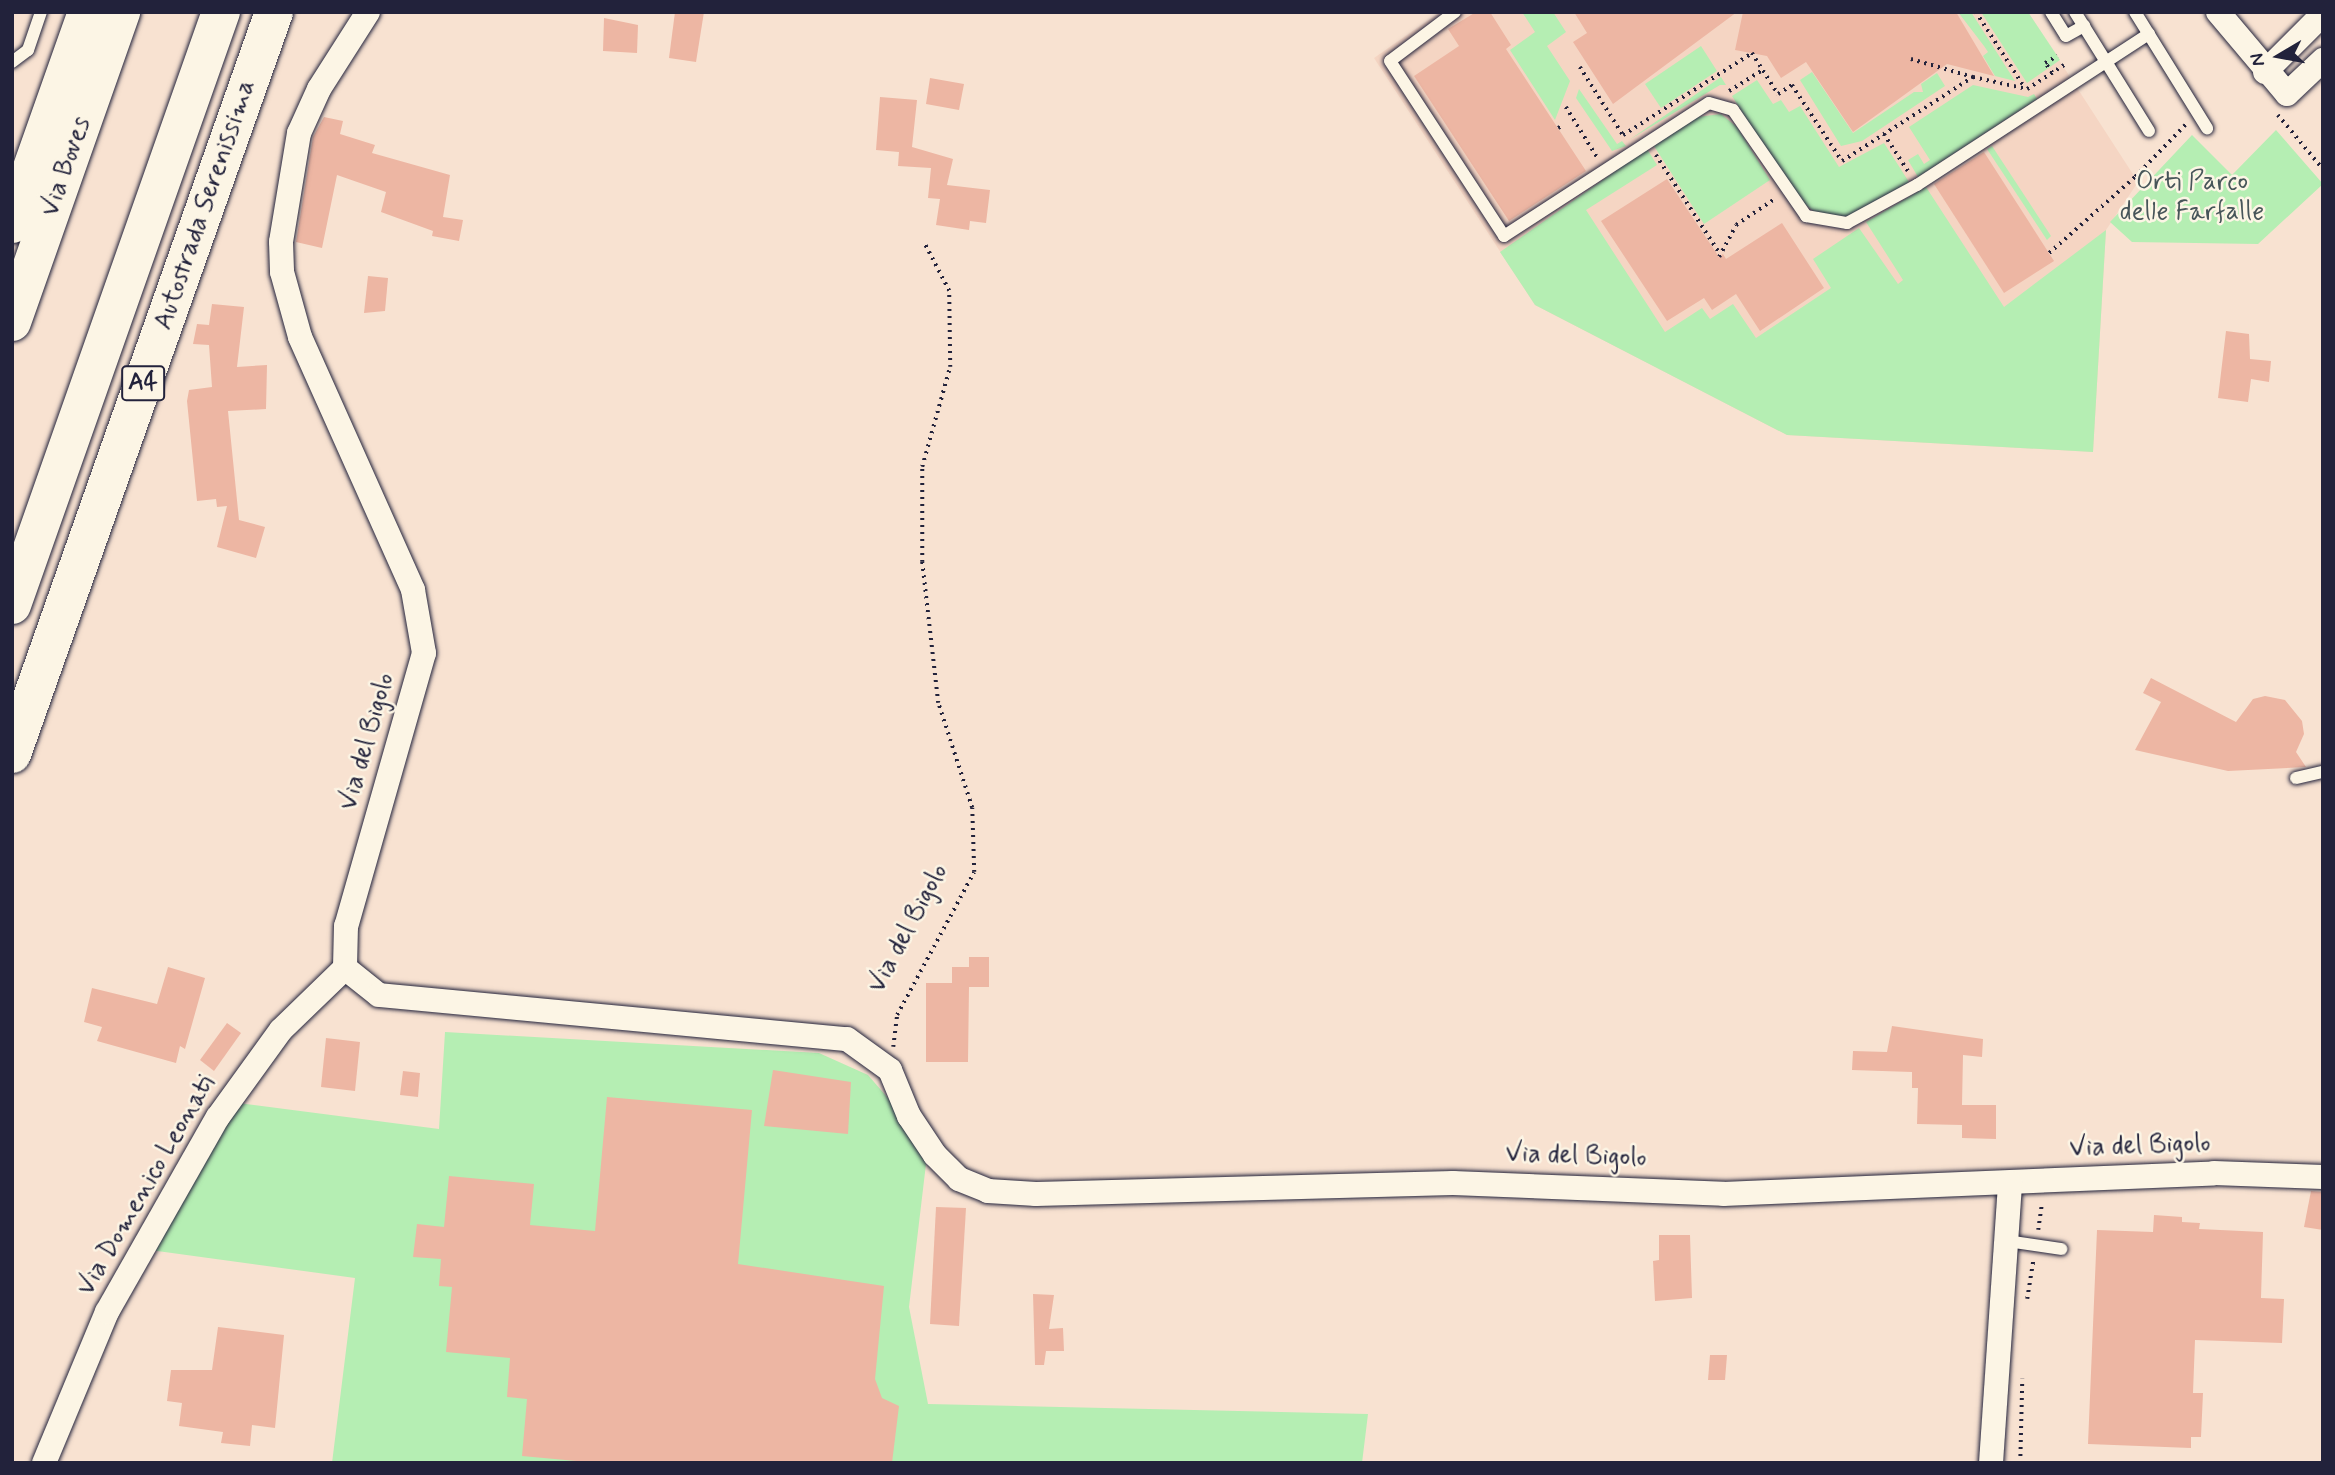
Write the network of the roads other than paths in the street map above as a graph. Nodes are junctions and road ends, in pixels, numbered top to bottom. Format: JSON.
{"nodes":[{"id":1,"x":41,"y":12,"type":"edge"},
{"id":2,"x":87,"y":12,"type":"edge"},
{"id":3,"x":121,"y":12,"type":"edge"},
{"id":4,"x":221,"y":12,"type":"edge"},
{"id":5,"x":274,"y":12,"type":"edge"},
{"id":6,"x":368,"y":12,"type":"edge"},
{"id":7,"x":1455,"y":12,"type":"edge"},
{"id":8,"x":2051,"y":12,"type":"edge"},
{"id":9,"x":2076,"y":12,"type":"edge"},
{"id":10,"x":2135,"y":12,"type":"edge"},
{"id":11,"x":2218,"y":12,"type":"edge"},
{"id":12,"x":2323,"y":14,"type":"edge"},
{"id":13,"x":2084,"y":26,"type":"junction"},
{"id":14,"x":2148,"y":34,"type":"junction"},
{"id":15,"x":2323,"y":60,"type":"edge"},
{"id":16,"x":12,"y":62,"type":"edge"},
{"id":17,"x":2107,"y":62,"type":"junction"},
{"id":18,"x":2265,"y":72,"type":"junction"},
{"id":19,"x":2207,"y":128,"type":"dead end"},
{"id":20,"x":2149,"y":131,"type":"dead end"},
{"id":21,"x":12,"y":224,"type":"edge"},
{"id":22,"x":12,"y":322,"type":"edge"},
{"id":23,"x":12,"y":605,"type":"edge"},
{"id":24,"x":12,"y":754,"type":"edge"},
{"id":25,"x":2323,"y":772,"type":"edge"},
{"id":26,"x":2296,"y":778,"type":"dead end"},
{"id":27,"x":345,"y":968,"type":"junction"},
{"id":28,"x":2323,"y":1177,"type":"edge"},
{"id":29,"x":2010,"y":1184,"type":"junction"},
{"id":30,"x":2007,"y":1241,"type":"junction"},
{"id":31,"x":2061,"y":1249,"type":"dead end"},
{"id":32,"x":1993,"y":1458,"type":"edge"},
{"id":33,"x":44,"y":1463,"type":"edge"}],
"edges":[{"from":1,"to":16,"type":"lane"},
{"from":2,"to":21,"type":"highway","name":"Via Boves"},
{"from":3,"to":22,"type":"highway","name":"Via Boves"},
{"from":4,"to":23,"type":"highway","name":"Autostrada Serenissima","number":"A4"},
{"from":5,"to":24,"type":"highway","name":"Autostrada Serenissima","number":"A4"},
{"from":6,"to":27,"type":"street","name":"Via del Bigolo"},
{"from":7,"to":17,"type":"lane"},
{"from":8,"to":13,"type":"lane"},
{"from":9,"to":13,"type":"lane"},
{"from":10,"to":14,"type":"lane"},
{"from":11,"to":18,"type":"street"},
{"from":12,"to":18,"type":"street"},
{"from":13,"to":17,"type":"lane"},
{"from":14,"to":17,"type":"lane"},
{"from":14,"to":19,"type":"lane"},
{"from":15,"to":18,"type":"street"},
{"from":17,"to":20,"type":"lane"},
{"from":25,"to":26,"type":"lane"},
{"from":27,"to":29,"type":"street","name":"Via del Bigolo"},
{"from":27,"to":33,"type":"street","name":"Via Domenico Leonati"},
{"from":28,"to":29,"type":"street","name":"Via del Bigolo"},
{"from":29,"to":30,"type":"street"},
{"from":30,"to":31,"type":"lane"},
{"from":30,"to":32,"type":"street"}]}
